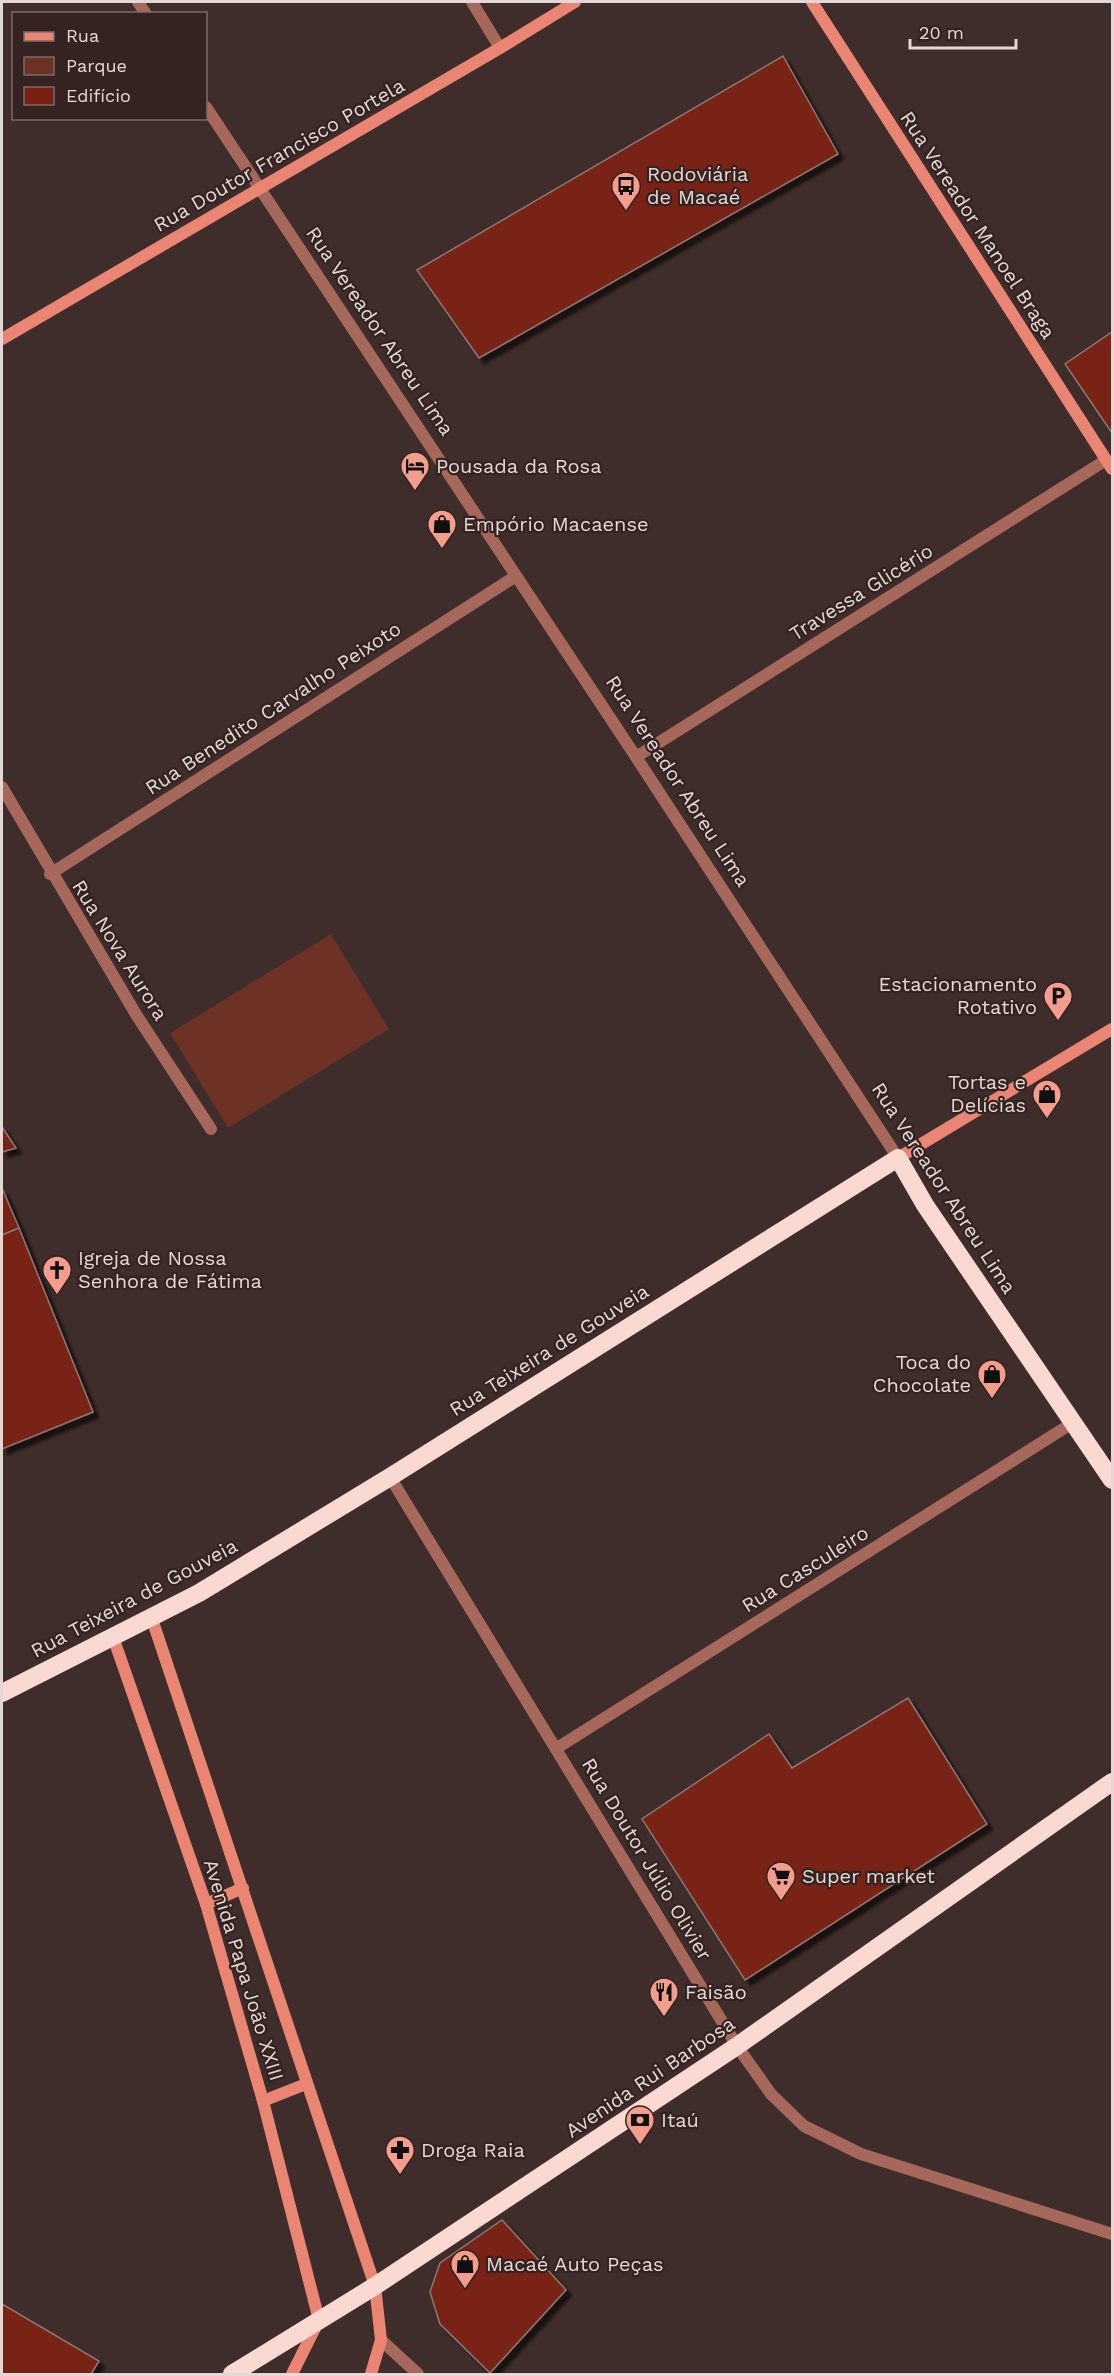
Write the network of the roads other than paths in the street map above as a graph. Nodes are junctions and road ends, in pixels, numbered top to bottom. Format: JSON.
{"nodes":[{"id":1,"x":472,"y":2,"type":"edge"},
{"id":2,"x":575,"y":2,"type":"edge"},
{"id":3,"x":812,"y":2,"type":"edge"},
{"id":4,"x":500,"y":48,"type":"junction"},
{"id":5,"x":207,"y":109,"type":"edge"},
{"id":6,"x":259,"y":190,"type":"junction"},
{"id":7,"x":2,"y":339,"type":"edge"},
{"id":8,"x":1109,"y":464,"type":"edge"},
{"id":9,"x":516,"y":576,"type":"junction"},
{"id":10,"x":636,"y":757,"type":"junction"},
{"id":11,"x":2,"y":787,"type":"edge"},
{"id":12,"x":50,"y":873,"type":"junction"},
{"id":13,"x":1113,"y":1029,"type":"edge"},
{"id":14,"x":211,"y":1129,"type":"dead end"},
{"id":15,"x":898,"y":1158,"type":"junction"},
{"id":16,"x":1074,"y":1422,"type":"junction"},
{"id":17,"x":390,"y":1477,"type":"junction"},
{"id":18,"x":1113,"y":1480,"type":"edge"},
{"id":19,"x":152,"y":1619,"type":"junction"},
{"id":20,"x":113,"y":1637,"type":"junction"},
{"id":21,"x":2,"y":1693,"type":"edge"},
{"id":22,"x":557,"y":1748,"type":"junction"},
{"id":23,"x":1113,"y":1782,"type":"edge"},
{"id":24,"x":243,"y":1888,"type":"junction"},
{"id":25,"x":206,"y":1904,"type":"junction"},
{"id":26,"x":737,"y":2046,"type":"junction"},
{"id":27,"x":306,"y":2084,"type":"junction"},
{"id":28,"x":263,"y":2101,"type":"junction"},
{"id":29,"x":1113,"y":2234,"type":"edge"},
{"id":30,"x":375,"y":2286,"type":"junction"},
{"id":31,"x":319,"y":2320,"type":"junction"},
{"id":32,"x":381,"y":2340,"type":"junction"},
{"id":33,"x":232,"y":2374,"type":"edge"},
{"id":34,"x":292,"y":2374,"type":"edge"},
{"id":35,"x":371,"y":2374,"type":"edge"},
{"id":36,"x":418,"y":2374,"type":"edge"}],
"edges":[{"from":1,"to":4,"type":"street"},
{"from":2,"to":4,"type":"street","name":"Rua Doutor Francisco Portela"},
{"from":3,"to":8,"type":"street","name":"Rua Vereador Manoel Braga"},
{"from":4,"to":6,"type":"street","name":"Rua Doutor Francisco Portela"},
{"from":5,"to":6,"type":"street","name":"Rua Vereador Abreu Lima"},
{"from":6,"to":7,"type":"street","name":"Rua Doutor Francisco Portela"},
{"from":6,"to":9,"type":"street","name":"Rua Vereador Abreu Lima"},
{"from":8,"to":10,"type":"street","name":"Travessa Glicério"},
{"from":9,"to":10,"type":"street","name":"Rua Vereador Abreu Lima"},
{"from":9,"to":12,"type":"street","name":"Rua Benedito Carvalho Peixoto"},
{"from":10,"to":15,"type":"street","name":"Rua Vereador Abreu Lima"},
{"from":11,"to":12,"type":"street","name":"Rua Nova Aurora"},
{"from":12,"to":14,"type":"street","name":"Rua Nova Aurora"},
{"from":13,"to":15,"type":"street","name":"Rua Teixeira de Gouveia"},
{"from":15,"to":16,"type":"highway","name":"Rua Vereador Abreu Lima"},
{"from":15,"to":17,"type":"highway","name":"Rua Teixeira de Gouveia"},
{"from":16,"to":18,"type":"highway","name":"Rua Vereador Abreu Lima"},
{"from":16,"to":22,"type":"street","name":"Rua Casculeiro"},
{"from":17,"to":19,"type":"highway","name":"Rua Teixeira de Gouveia"},
{"from":17,"to":22,"type":"street","name":"Rua Doutor Júlio Olivier"},
{"from":19,"to":20,"type":"highway","name":"Rua Teixeira de Gouveia"},
{"from":19,"to":24,"type":"street","name":"Avenida Papa João XXIII"},
{"from":20,"to":21,"type":"highway","name":"Rua Teixeira de Gouveia"},
{"from":20,"to":25,"type":"street","name":"Avenida Papa João XXIII"},
{"from":22,"to":26,"type":"street","name":"Rua Doutor Júlio Olivier"},
{"from":23,"to":26,"type":"highway","name":"Avenida Rui Barbosa"},
{"from":24,"to":25,"type":"street"},
{"from":24,"to":27,"type":"street","name":"Avenida Papa João XXIII"},
{"from":25,"to":28,"type":"street","name":"Avenida Papa João XXIII"},
{"from":26,"to":29,"type":"street","name":"Rua Doutor Júlio Olivier"},
{"from":26,"to":30,"type":"highway","name":"Avenida Rui Barbosa"},
{"from":27,"to":28,"type":"street"},
{"from":27,"to":30,"type":"street","name":"Avenida Papa João XXIII"},
{"from":28,"to":31,"type":"street","name":"Avenida Papa João XXIII"},
{"from":30,"to":31,"type":"highway","name":"Avenida Rui Barbosa"},
{"from":30,"to":32,"type":"street","name":"Avenida Papa João XXIII"},
{"from":31,"to":33,"type":"highway","name":"Avenida Rui Barbosa"},
{"from":31,"to":34,"type":"street"},
{"from":32,"to":35,"type":"street"},
{"from":32,"to":36,"type":"street"}]}
